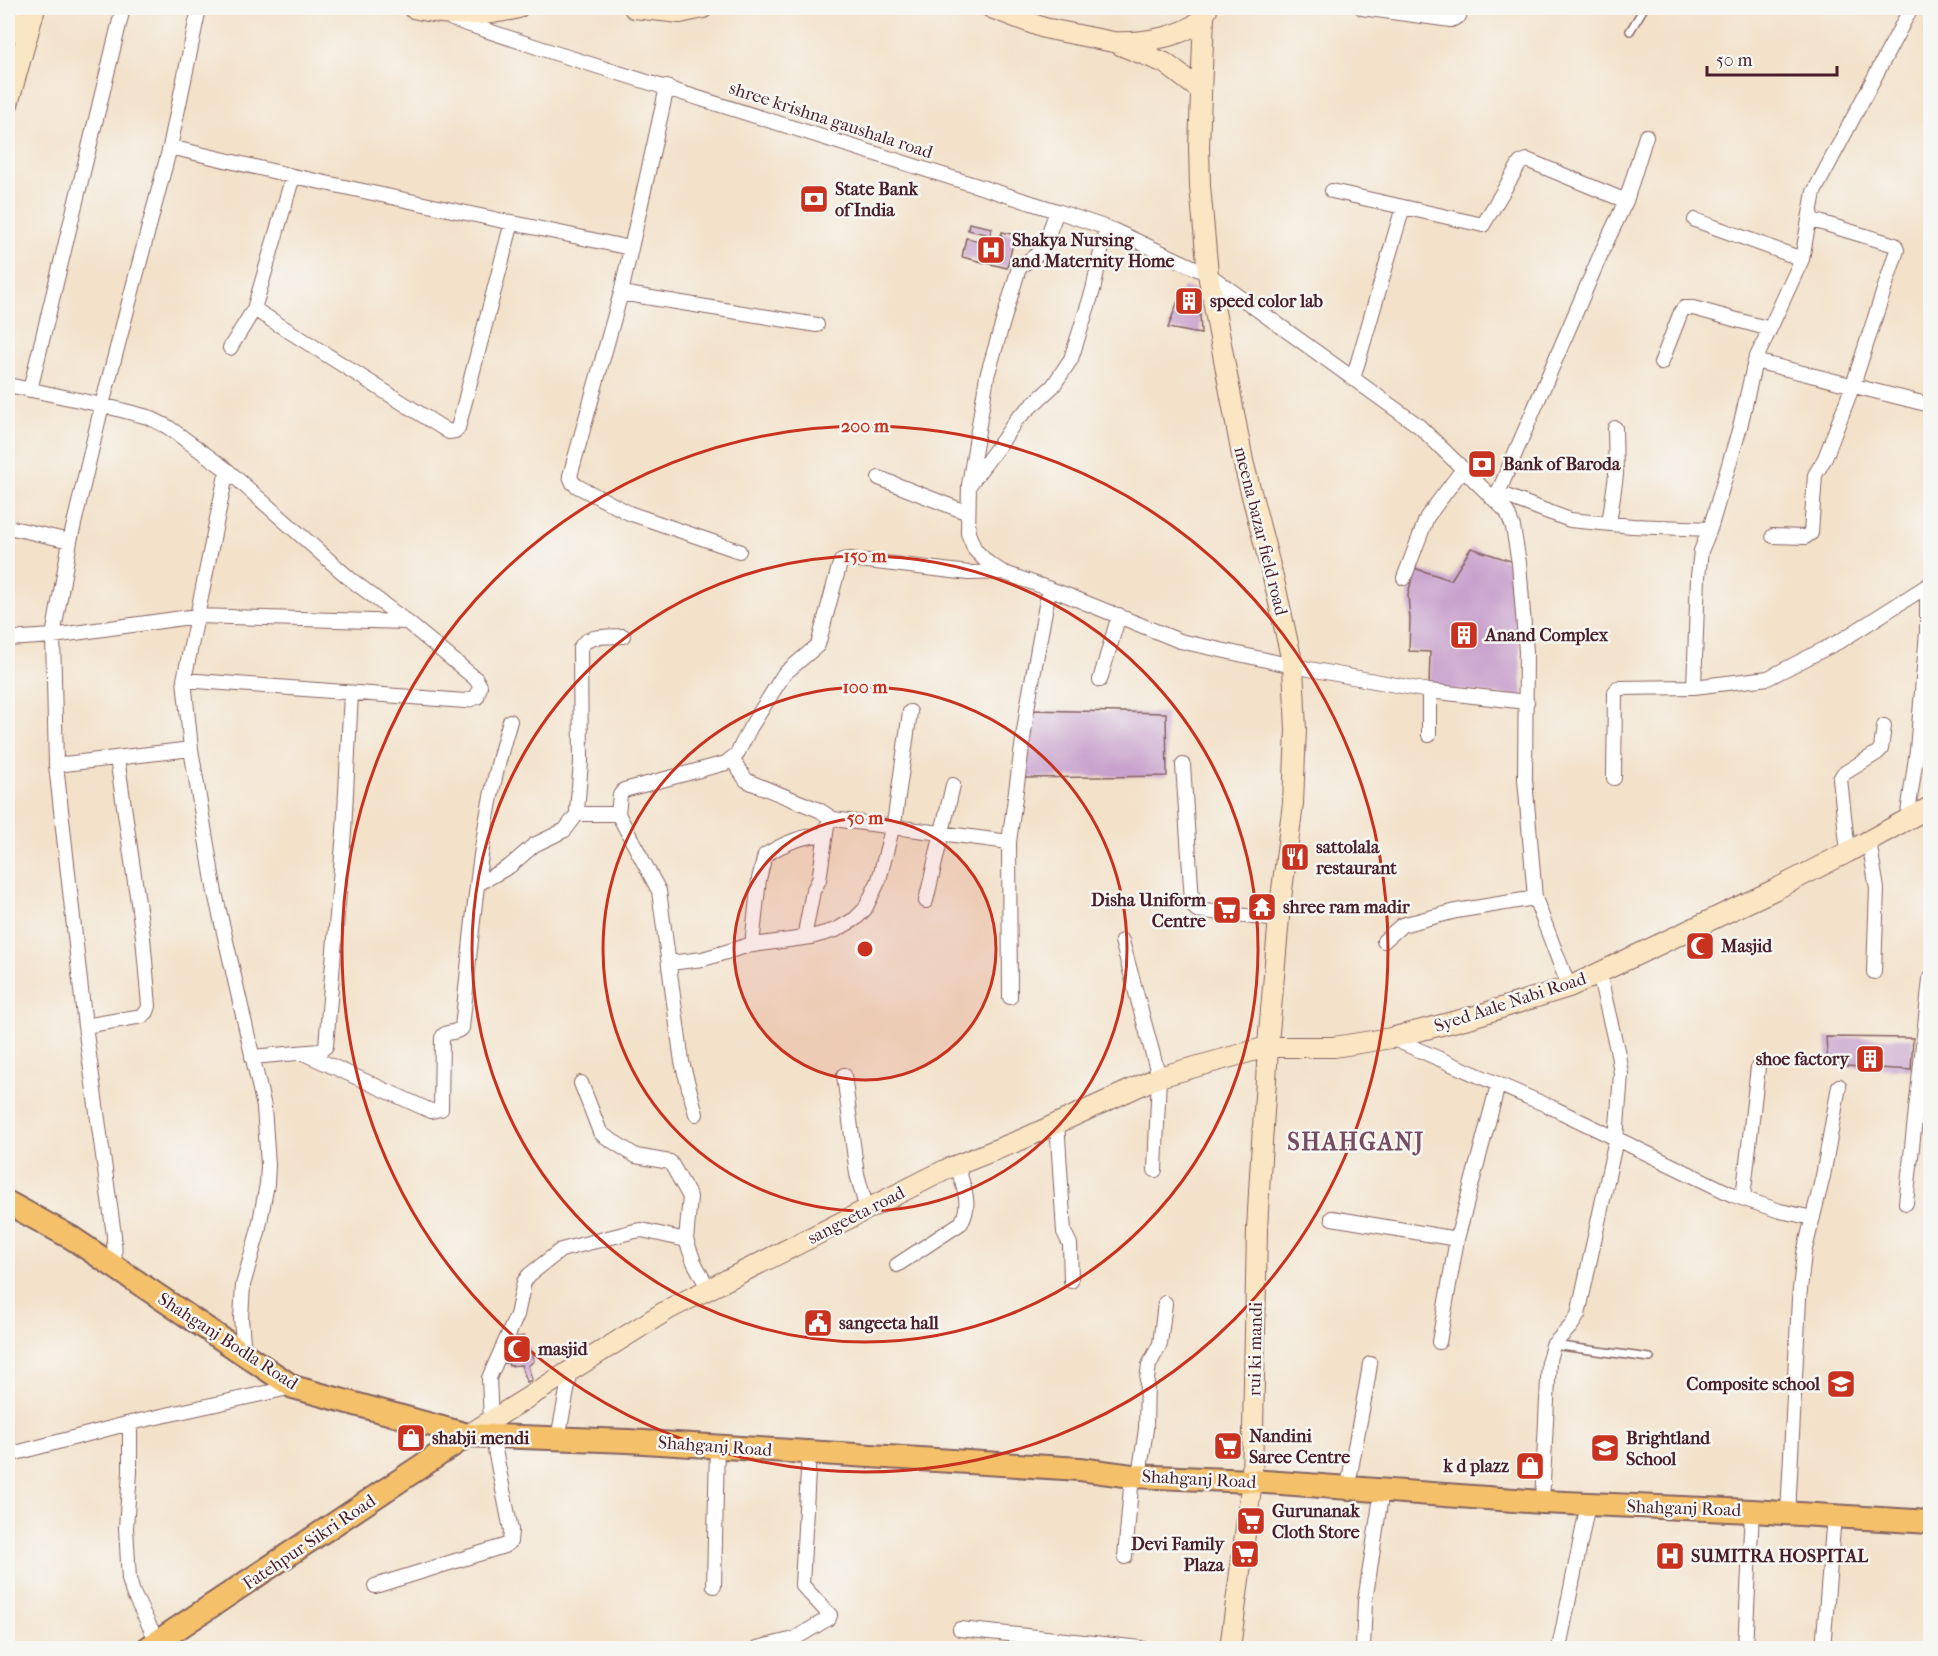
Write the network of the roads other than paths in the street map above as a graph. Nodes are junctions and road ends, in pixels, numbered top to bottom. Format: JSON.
{"nodes":[{"id":1,"x":35,"y":8,"type":"edge"},
{"id":2,"x":123,"y":8,"type":"edge"},
{"id":3,"x":199,"y":8,"type":"edge"},
{"id":4,"x":413,"y":8,"type":"edge"},
{"id":5,"x":518,"y":8,"type":"edge"},
{"id":6,"x":634,"y":8,"type":"edge"},
{"id":7,"x":703,"y":8,"type":"edge"},
{"id":8,"x":991,"y":8,"type":"edge"},
{"id":9,"x":1370,"y":8,"type":"edge"},
{"id":10,"x":1462,"y":8,"type":"edge"},
{"id":11,"x":1644,"y":8,"type":"edge"},
{"id":12,"x":1911,"y":8,"type":"edge"},
{"id":13,"x":1206,"y":12,"type":"edge"},
{"id":14,"x":438,"y":14,"type":"junction"},
{"id":15,"x":1630,"y":31,"type":"dead end"},
{"id":16,"x":1113,"y":42,"type":"junction"},
{"id":17,"x":667,"y":87,"type":"junction"},
{"id":18,"x":1200,"y":90,"type":"junction"},
{"id":19,"x":9,"y":92,"type":"edge"},
{"id":20,"x":1646,"y":136,"type":"dead end"},
{"id":21,"x":170,"y":147,"type":"junction"},
{"id":22,"x":292,"y":177,"type":"junction"},
{"id":23,"x":1332,"y":191,"type":"dead end"},
{"id":24,"x":1626,"y":201,"type":"junction"},
{"id":25,"x":1403,"y":207,"type":"junction"},
{"id":26,"x":1057,"y":211,"type":"junction"},
{"id":27,"x":1809,"y":219,"type":"junction"},
{"id":28,"x":1695,"y":220,"type":"dead end"},
{"id":29,"x":512,"y":222,"type":"junction"},
{"id":30,"x":1106,"y":228,"type":"junction"},
{"id":31,"x":630,"y":248,"type":"junction"},
{"id":32,"x":1802,"y":259,"type":"junction"},
{"id":33,"x":1208,"y":274,"type":"junction"},
{"id":34,"x":621,"y":293,"type":"junction"},
{"id":35,"x":254,"y":309,"type":"junction"},
{"id":36,"x":817,"y":325,"type":"dead end"},
{"id":37,"x":1770,"y":329,"type":"junction"},
{"id":38,"x":230,"y":348,"type":"dead end"},
{"id":39,"x":1755,"y":361,"type":"junction"},
{"id":40,"x":1661,"y":363,"type":"dead end"},
{"id":41,"x":1353,"y":379,"type":"junction"},
{"id":42,"x":1853,"y":385,"type":"junction"},
{"id":43,"x":8,"y":386,"type":"edge"},
{"id":44,"x":30,"y":390,"type":"junction"},
{"id":45,"x":102,"y":405,"type":"junction"},
{"id":46,"x":1930,"y":405,"type":"edge"},
{"id":47,"x":1615,"y":428,"type":"dead end"},
{"id":48,"x":1462,"y":469,"type":"junction"},
{"id":49,"x":227,"y":470,"type":"junction"},
{"id":50,"x":879,"y":478,"type":"dead end"},
{"id":51,"x":969,"y":485,"type":"junction"},
{"id":52,"x":1495,"y":495,"type":"junction"},
{"id":53,"x":968,"y":513,"type":"junction"},
{"id":54,"x":1609,"y":524,"type":"junction"},
{"id":55,"x":8,"y":527,"type":"edge"},
{"id":56,"x":1710,"y":529,"type":"junction"},
{"id":57,"x":1773,"y":536,"type":"dead end"},
{"id":58,"x":70,"y":541,"type":"junction"},
{"id":59,"x":739,"y":551,"type":"dead end"},
{"id":60,"x":1002,"y":572,"type":"junction"},
{"id":61,"x":1404,"y":578,"type":"dead end"},
{"id":62,"x":1929,"y":586,"type":"edge"},
{"id":63,"x":1049,"y":589,"type":"junction"},
{"id":64,"x":1119,"y":615,"type":"junction"},
{"id":65,"x":197,"y":616,"type":"junction"},
{"id":66,"x":407,"y":622,"type":"junction"},
{"id":67,"x":53,"y":636,"type":"junction"},
{"id":68,"x":623,"y":636,"type":"dead end"},
{"id":69,"x":8,"y":639,"type":"edge"},
{"id":70,"x":1293,"y":666,"type":"junction"},
{"id":71,"x":184,"y":680,"type":"junction"},
{"id":72,"x":1100,"y":680,"type":"dead end"},
{"id":73,"x":1694,"y":687,"type":"junction"},
{"id":74,"x":1429,"y":691,"type":"junction"},
{"id":75,"x":351,"y":693,"type":"junction"},
{"id":76,"x":1527,"y":702,"type":"junction"},
{"id":77,"x":910,"y":712,"type":"dead end"},
{"id":78,"x":510,"y":721,"type":"dead end"},
{"id":79,"x":1884,"y":726,"type":"dead end"},
{"id":80,"x":1429,"y":735,"type":"dead end"},
{"id":81,"x":191,"y":749,"type":"junction"},
{"id":82,"x":117,"y":758,"type":"junction"},
{"id":83,"x":732,"y":759,"type":"junction"},
{"id":84,"x":56,"y":765,"type":"junction"},
{"id":85,"x":1183,"y":765,"type":"dead end"},
{"id":86,"x":1614,"y":778,"type":"dead end"},
{"id":87,"x":953,"y":786,"type":"dead end"},
{"id":88,"x":1930,"y":807,"type":"edge"},
{"id":89,"x":578,"y":813,"type":"junction"},
{"id":90,"x":618,"y":814,"type":"junction"},
{"id":91,"x":828,"y":817,"type":"junction"},
{"id":92,"x":1907,"y":820,"type":"junction"},
{"id":93,"x":892,"y":828,"type":"junction"},
{"id":94,"x":826,"y":834,"type":"junction"},
{"id":95,"x":942,"y":834,"type":"junction"},
{"id":96,"x":1869,"y":841,"type":"junction"},
{"id":97,"x":1009,"y":842,"type":"junction"},
{"id":98,"x":1848,"y":852,"type":"junction"},
{"id":99,"x":478,"y":884,"type":"junction"},
{"id":100,"x":1535,"y":898,"type":"junction"},
{"id":101,"x":926,"y":901,"type":"dead end"},
{"id":102,"x":1278,"y":920,"type":"junction"},
{"id":103,"x":804,"y":938,"type":"junction"},
{"id":104,"x":1122,"y":941,"type":"dead end"},
{"id":105,"x":1384,"y":941,"type":"dead end"},
{"id":106,"x":752,"y":945,"type":"junction"},
{"id":107,"x":669,"y":963,"type":"junction"},
{"id":108,"x":1874,"y":972,"type":"dead end"},
{"id":109,"x":1599,"y":973,"type":"junction"},
{"id":110,"x":1930,"y":979,"type":"edge"},
{"id":111,"x":1569,"y":987,"type":"junction"},
{"id":112,"x":1010,"y":997,"type":"dead end"},
{"id":113,"x":85,"y":1026,"type":"junction"},
{"id":114,"x":1391,"y":1038,"type":"junction"},
{"id":115,"x":1268,"y":1047,"type":"junction"},
{"id":116,"x":303,"y":1053,"type":"junction"},
{"id":117,"x":252,"y":1057,"type":"junction"},
{"id":118,"x":1758,"y":1067,"type":"dead end"},
{"id":119,"x":844,"y":1076,"type":"dead end"},
{"id":120,"x":1159,"y":1077,"type":"junction"},
{"id":121,"x":581,"y":1083,"type":"dead end"},
{"id":122,"x":1498,"y":1085,"type":"junction"},
{"id":123,"x":1839,"y":1086,"type":"dead end"},
{"id":124,"x":696,"y":1114,"type":"dead end"},
{"id":125,"x":1057,"y":1122,"type":"junction"},
{"id":126,"x":1616,"y":1139,"type":"junction"},
{"id":127,"x":957,"y":1165,"type":"junction"},
{"id":128,"x":1155,"y":1170,"type":"dead end"},
{"id":129,"x":1743,"y":1198,"type":"junction"},
{"id":130,"x":8,"y":1203,"type":"edge"},
{"id":131,"x":1906,"y":1203,"type":"dead end"},
{"id":132,"x":867,"y":1210,"type":"junction"},
{"id":133,"x":1332,"y":1218,"type":"dead end"},
{"id":134,"x":1813,"y":1218,"type":"junction"},
{"id":135,"x":1457,"y":1239,"type":"junction"},
{"id":136,"x":686,"y":1240,"type":"junction"},
{"id":137,"x":897,"y":1265,"type":"dead end"},
{"id":138,"x":115,"y":1267,"type":"junction"},
{"id":139,"x":1071,"y":1281,"type":"dead end"},
{"id":140,"x":708,"y":1288,"type":"junction"},
{"id":141,"x":1165,"y":1303,"type":"dead end"},
{"id":142,"x":1439,"y":1342,"type":"dead end"},
{"id":143,"x":1553,"y":1345,"type":"junction"},
{"id":144,"x":244,"y":1354,"type":"junction"},
{"id":145,"x":1650,"y":1358,"type":"dead end"},
{"id":146,"x":1370,"y":1364,"type":"dead end"},
{"id":147,"x":571,"y":1370,"type":"junction"},
{"id":148,"x":292,"y":1387,"type":"junction"},
{"id":149,"x":130,"y":1423,"type":"junction"},
{"id":150,"x":491,"y":1428,"type":"junction"},
{"id":151,"x":468,"y":1434,"type":"junction"},
{"id":152,"x":558,"y":1438,"type":"junction"},
{"id":153,"x":717,"y":1446,"type":"junction"},
{"id":154,"x":809,"y":1452,"type":"junction"},
{"id":155,"x":8,"y":1455,"type":"edge"},
{"id":156,"x":1136,"y":1476,"type":"junction"},
{"id":157,"x":1252,"y":1481,"type":"junction"},
{"id":158,"x":1348,"y":1488,"type":"junction"},
{"id":159,"x":1382,"y":1491,"type":"junction"},
{"id":160,"x":1542,"y":1502,"type":"junction"},
{"id":161,"x":1588,"y":1504,"type":"junction"},
{"id":162,"x":1752,"y":1511,"type":"junction"},
{"id":163,"x":1788,"y":1513,"type":"junction"},
{"id":164,"x":1834,"y":1516,"type":"junction"},
{"id":165,"x":1930,"y":1522,"type":"edge"},
{"id":166,"x":1125,"y":1557,"type":"dead end"},
{"id":167,"x":714,"y":1586,"type":"dead end"},
{"id":168,"x":375,"y":1587,"type":"dead end"},
{"id":169,"x":960,"y":1629,"type":"dead end"},
{"id":170,"x":156,"y":1647,"type":"edge"},
{"id":171,"x":757,"y":1648,"type":"edge"},
{"id":172,"x":1141,"y":1648,"type":"edge"},
{"id":173,"x":1230,"y":1648,"type":"edge"},
{"id":174,"x":1363,"y":1648,"type":"edge"},
{"id":175,"x":1559,"y":1648,"type":"edge"},
{"id":176,"x":1745,"y":1648,"type":"edge"},
{"id":177,"x":1822,"y":1648,"type":"edge"}],
"edges":[{"from":1,"to":19,"type":"main road"},
{"from":2,"to":44,"type":"street"},
{"from":3,"to":21,"type":"street"},
{"from":4,"to":14,"type":"main road"},
{"from":5,"to":14,"type":"main road"},
{"from":6,"to":7,"type":"main road"},
{"from":8,"to":16,"type":"main road"},
{"from":9,"to":10,"type":"street"},
{"from":11,"to":15,"type":"lane"},
{"from":12,"to":27,"type":"street"},
{"from":13,"to":16,"type":"main road"},
{"from":13,"to":18,"type":"main road","name":"meena bazar field road"},
{"from":14,"to":17,"type":"street","name":"shree krishna gaushala road"},
{"from":16,"to":18,"type":"main road"},
{"from":17,"to":26,"type":"street","name":"shree krishna gaushala road"},
{"from":17,"to":31,"type":"street"},
{"from":18,"to":33,"type":"main road","name":"meena bazar field road"},
{"from":20,"to":24,"type":"street"},
{"from":21,"to":22,"type":"street"},
{"from":21,"to":45,"type":"street"},
{"from":22,"to":29,"type":"street"},
{"from":22,"to":35,"type":"street"},
{"from":23,"to":25,"type":"street"},
{"from":24,"to":25,"type":"street"},
{"from":24,"to":52,"type":"street"},
{"from":25,"to":41,"type":"street"},
{"from":26,"to":30,"type":"street","name":"shree krishna gaushala road"},
{"from":26,"to":51,"type":"street"},
{"from":27,"to":32,"type":"street"},
{"from":27,"to":42,"type":"street"},
{"from":28,"to":32,"type":"street"},
{"from":29,"to":31,"type":"street"},
{"from":29,"to":35,"type":"street"},
{"from":30,"to":33,"type":"street","name":"shree krishna gaushala road"},
{"from":30,"to":51,"type":"street"},
{"from":31,"to":34,"type":"street"},
{"from":32,"to":37,"type":"street"},
{"from":33,"to":41,"type":"street","name":"shree krishna gaushala road"},
{"from":33,"to":70,"type":"main road","name":"meena bazar field road"},
{"from":34,"to":36,"type":"street"},
{"from":34,"to":59,"type":"street"},
{"from":35,"to":38,"type":"street"},
{"from":37,"to":39,"type":"street"},
{"from":37,"to":40,"type":"street"},
{"from":39,"to":42,"type":"street"},
{"from":39,"to":56,"type":"street"},
{"from":41,"to":48,"type":"street","name":"shree krishna gaushala road"},
{"from":42,"to":46,"type":"street"},
{"from":42,"to":57,"type":"street"},
{"from":43,"to":44,"type":"street"},
{"from":44,"to":45,"type":"street"},
{"from":45,"to":49,"type":"street"},
{"from":45,"to":58,"type":"street"},
{"from":47,"to":54,"type":"street"},
{"from":48,"to":52,"type":"street","name":"shree krishna gaushala road"},
{"from":48,"to":61,"type":"street"},
{"from":49,"to":65,"type":"street"},
{"from":49,"to":66,"type":"street"},
{"from":50,"to":53,"type":"street"},
{"from":51,"to":53,"type":"street"},
{"from":52,"to":54,"type":"street"},
{"from":52,"to":76,"type":"street","name":"shree krishna gaushala road"},
{"from":53,"to":60,"type":"street"},
{"from":54,"to":56,"type":"street"},
{"from":55,"to":58,"type":"street"},
{"from":56,"to":73,"type":"street"},
{"from":58,"to":67,"type":"street"},
{"from":60,"to":63,"type":"street"},
{"from":60,"to":83,"type":"street"},
{"from":62,"to":73,"type":"street"},
{"from":62,"to":92,"type":"street"},
{"from":63,"to":64,"type":"street"},
{"from":63,"to":97,"type":"street"},
{"from":64,"to":70,"type":"street"},
{"from":64,"to":72,"type":"street"},
{"from":65,"to":66,"type":"street"},
{"from":65,"to":67,"type":"street"},
{"from":65,"to":71,"type":"street"},
{"from":66,"to":75,"type":"street"},
{"from":67,"to":69,"type":"street"},
{"from":67,"to":84,"type":"street"},
{"from":68,"to":89,"type":"street"},
{"from":70,"to":74,"type":"street"},
{"from":70,"to":102,"type":"main road","name":"meena bazar field road"},
{"from":71,"to":75,"type":"street"},
{"from":71,"to":81,"type":"street"},
{"from":73,"to":86,"type":"street"},
{"from":74,"to":76,"type":"street"},
{"from":74,"to":80,"type":"street"},
{"from":75,"to":116,"type":"street"},
{"from":76,"to":100,"type":"street","name":"shree krishna gaushala road"},
{"from":77,"to":93,"type":"street"},
{"from":78,"to":99,"type":"street"},
{"from":79,"to":98,"type":"street"},
{"from":81,"to":82,"type":"street"},
{"from":81,"to":117,"type":"street"},
{"from":82,"to":84,"type":"street"},
{"from":82,"to":113,"type":"street"},
{"from":83,"to":90,"type":"street"},
{"from":83,"to":91,"type":"street"},
{"from":84,"to":113,"type":"street"},
{"from":85,"to":102,"type":"street"},
{"from":87,"to":95,"type":"street"},
{"from":88,"to":92,"type":"main road","name":"Syed Aale Nabi Road"},
{"from":89,"to":90,"type":"street"},
{"from":89,"to":99,"type":"street"},
{"from":90,"to":107,"type":"street"},
{"from":91,"to":93,"type":"street"},
{"from":91,"to":94,"type":"street"},
{"from":92,"to":96,"type":"main road","name":"Syed Aale Nabi Road"},
{"from":93,"to":95,"type":"street"},
{"from":93,"to":103,"type":"street"},
{"from":94,"to":103,"type":"street"},
{"from":94,"to":106,"type":"street"},
{"from":95,"to":97,"type":"street"},
{"from":95,"to":101,"type":"street"},
{"from":96,"to":98,"type":"main road","name":"Syed Aale Nabi Road"},
{"from":96,"to":108,"type":"street"},
{"from":97,"to":112,"type":"street"},
{"from":98,"to":109,"type":"main road","name":"Syed Aale Nabi Road"},
{"from":99,"to":116,"type":"street"},
{"from":100,"to":105,"type":"street"},
{"from":100,"to":111,"type":"street","name":"shree krishna gaushala road"},
{"from":102,"to":115,"type":"main road","name":"meena bazar field road"},
{"from":103,"to":106,"type":"street"},
{"from":104,"to":120,"type":"street"},
{"from":106,"to":107,"type":"street"},
{"from":107,"to":124,"type":"street"},
{"from":109,"to":111,"type":"main road","name":"Syed Aale Nabi Road"},
{"from":109,"to":126,"type":"street"},
{"from":110,"to":131,"type":"street"},
{"from":111,"to":114,"type":"main road","name":"Syed Aale Nabi Road"},
{"from":113,"to":138,"type":"street"},
{"from":114,"to":115,"type":"main road","name":"Syed Aale Nabi Road"},
{"from":114,"to":122,"type":"street"},
{"from":115,"to":120,"type":"main road","name":"sangeeta road"},
{"from":115,"to":157,"type":"main road","name":"rui ki mandi"},
{"from":116,"to":117,"type":"street"},
{"from":117,"to":144,"type":"street"},
{"from":118,"to":129,"type":"street"},
{"from":119,"to":132,"type":"street"},
{"from":120,"to":125,"type":"main road","name":"sangeeta road"},
{"from":120,"to":128,"type":"street"},
{"from":121,"to":136,"type":"street"},
{"from":122,"to":126,"type":"street"},
{"from":122,"to":135,"type":"street"},
{"from":123,"to":134,"type":"street"},
{"from":125,"to":127,"type":"main road","name":"sangeeta road"},
{"from":125,"to":139,"type":"street"},
{"from":126,"to":129,"type":"street"},
{"from":126,"to":143,"type":"street"},
{"from":127,"to":132,"type":"main road","name":"sangeeta road"},
{"from":127,"to":137,"type":"street"},
{"from":129,"to":134,"type":"street"},
{"from":130,"to":138,"type":"main road","name":"Shahganj Bodla Road"},
{"from":132,"to":140,"type":"main road","name":"sangeeta road"},
{"from":133,"to":135,"type":"street"},
{"from":134,"to":163,"type":"street"},
{"from":135,"to":142,"type":"street"},
{"from":136,"to":140,"type":"street"},
{"from":136,"to":150,"type":"street"},
{"from":138,"to":144,"type":"main road","name":"Shahganj Bodla Road"},
{"from":140,"to":147,"type":"main road","name":"sangeeta road"},
{"from":141,"to":156,"type":"street"},
{"from":143,"to":145,"type":"lane"},
{"from":143,"to":160,"type":"street"},
{"from":144,"to":148,"type":"main road","name":"Shahganj Bodla Road"},
{"from":146,"to":158,"type":"street"},
{"from":147,"to":150,"type":"main road","name":"sangeeta road"},
{"from":147,"to":152,"type":"street"},
{"from":148,"to":149,"type":"street"},
{"from":148,"to":151,"type":"main road","name":"Shahganj Bodla Road"},
{"from":149,"to":155,"type":"street"},
{"from":149,"to":170,"type":"street"},
{"from":150,"to":151,"type":"main road","name":"Shahganj Road"},
{"from":150,"to":152,"type":"main road","name":"Shahganj Road"},
{"from":150,"to":168,"type":"street"},
{"from":151,"to":170,"type":"main road","name":"Fatehpur Sikri Road"},
{"from":152,"to":153,"type":"main road","name":"Shahganj Road"},
{"from":153,"to":154,"type":"main road","name":"Shahganj Road"},
{"from":153,"to":167,"type":"street"},
{"from":154,"to":156,"type":"main road","name":"Shahganj Road"},
{"from":154,"to":171,"type":"street"},
{"from":156,"to":157,"type":"main road","name":"Shahganj Road"},
{"from":156,"to":166,"type":"street"},
{"from":157,"to":158,"type":"main road","name":"Shahganj Road"},
{"from":157,"to":173,"type":"main road","name":"rui ki mandi"},
{"from":158,"to":159,"type":"main road","name":"Shahganj Road"},
{"from":159,"to":160,"type":"main road","name":"Shahganj Road"},
{"from":159,"to":174,"type":"street"},
{"from":160,"to":161,"type":"main road","name":"Shahganj Road"},
{"from":161,"to":162,"type":"main road","name":"Shahganj Road"},
{"from":161,"to":175,"type":"street"},
{"from":162,"to":163,"type":"main road","name":"Shahganj Road"},
{"from":162,"to":176,"type":"street"},
{"from":163,"to":164,"type":"main road","name":"Shahganj Road"},
{"from":164,"to":165,"type":"main road","name":"Shahganj Road"},
{"from":164,"to":177,"type":"street"},
{"from":169,"to":172,"type":"street"}]}
